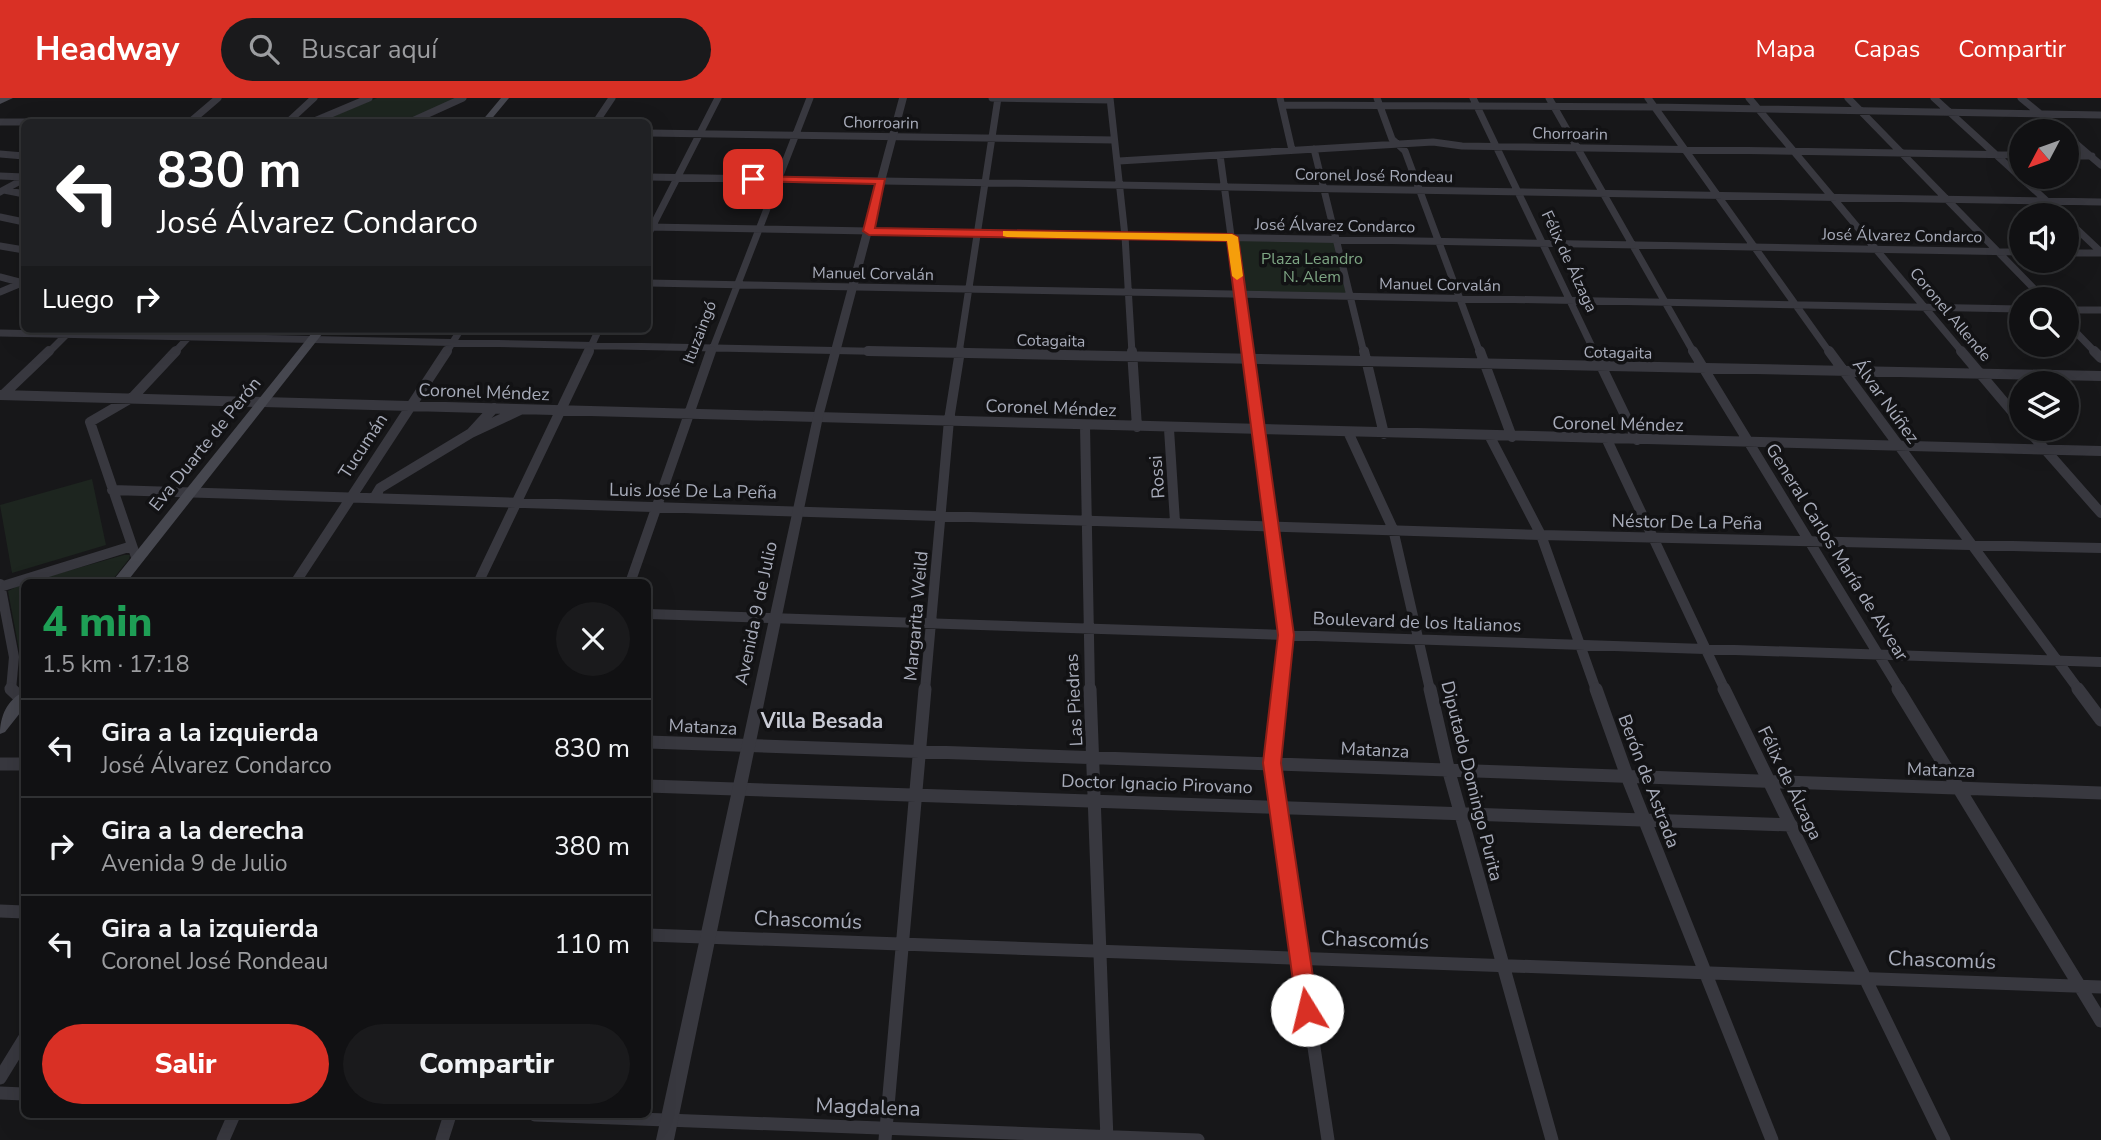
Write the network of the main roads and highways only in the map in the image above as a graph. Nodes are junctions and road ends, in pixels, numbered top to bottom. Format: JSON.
{"nodes":[{"id":1,"x":9,"y":98,"type":"edge"},
{"id":2,"x":505,"y":98,"type":"edge"},
{"id":3,"x":0,"y":101,"type":"edge"},
{"id":4,"x":488,"y":119,"type":"edge"},
{"id":5,"x":318,"y":333,"type":"edge"},
{"id":6,"x":121,"y":579,"type":"edge"},
{"id":7,"x":21,"y":703,"type":"edge"},
{"id":8,"x":0,"y":728,"type":"edge"}],
"edges":[{"from":1,"to":3,"type":"main road"},
{"from":2,"to":4,"type":"main road"},
{"from":5,"to":6,"type":"main road","name":"Eva Duarte de Perón"},
{"from":7,"to":8,"type":"main road"}]}
